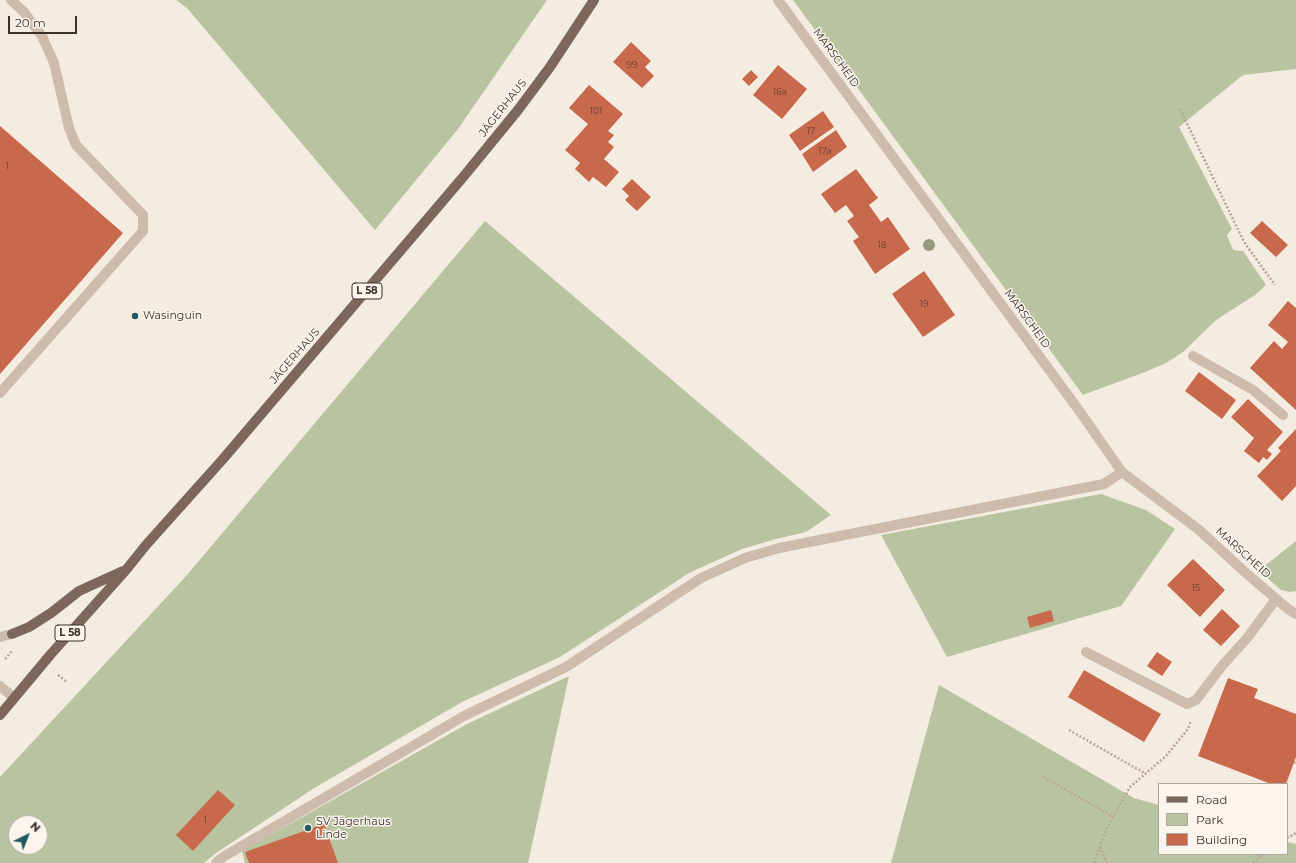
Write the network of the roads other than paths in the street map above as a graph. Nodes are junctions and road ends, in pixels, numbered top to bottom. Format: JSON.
{"nodes":[{"id":1,"x":11,"y":0,"type":"edge"},
{"id":2,"x":594,"y":0,"type":"edge"},
{"id":3,"x":778,"y":0,"type":"edge"},
{"id":4,"x":1193,"y":356,"type":"dead end"},
{"id":5,"x":0,"y":393,"type":"edge"},
{"id":6,"x":1283,"y":415,"type":"dead end"},
{"id":7,"x":1122,"y":472,"type":"junction"},
{"id":8,"x":126,"y":570,"type":"junction"},
{"id":9,"x":1276,"y":599,"type":"junction"},
{"id":10,"x":1296,"y":614,"type":"edge"},
{"id":11,"x":12,"y":634,"type":"joint"},
{"id":12,"x":0,"y":637,"type":"edge"},
{"id":13,"x":1086,"y":652,"type":"dead end"},
{"id":14,"x":0,"y":686,"type":"edge"},
{"id":15,"x":14,"y":698,"type":"junction"},
{"id":16,"x":0,"y":715,"type":"edge"},
{"id":17,"x":216,"y":863,"type":"edge"}],
"edges":[{"from":1,"to":5,"type":"street"},
{"from":2,"to":8,"type":"main road","name":"JÄGERHAUS","number":"L 58"},
{"from":3,"to":7,"type":"street","name":"MARSCHEID"},
{"from":4,"to":6,"type":"street"},
{"from":7,"to":9,"type":"street","name":"MARSCHEID"},
{"from":7,"to":17,"type":"street"},
{"from":8,"to":11,"type":"main road"},
{"from":8,"to":15,"type":"main road","name":"JÄGERHAUS","number":"L 58"},
{"from":9,"to":10,"type":"street","name":"MARSCHEID"},
{"from":9,"to":13,"type":"street"},
{"from":11,"to":12,"type":"street"},
{"from":14,"to":15,"type":"street"},
{"from":15,"to":16,"type":"main road","name":"JÄGERHAUS","number":"L 58"}]}
